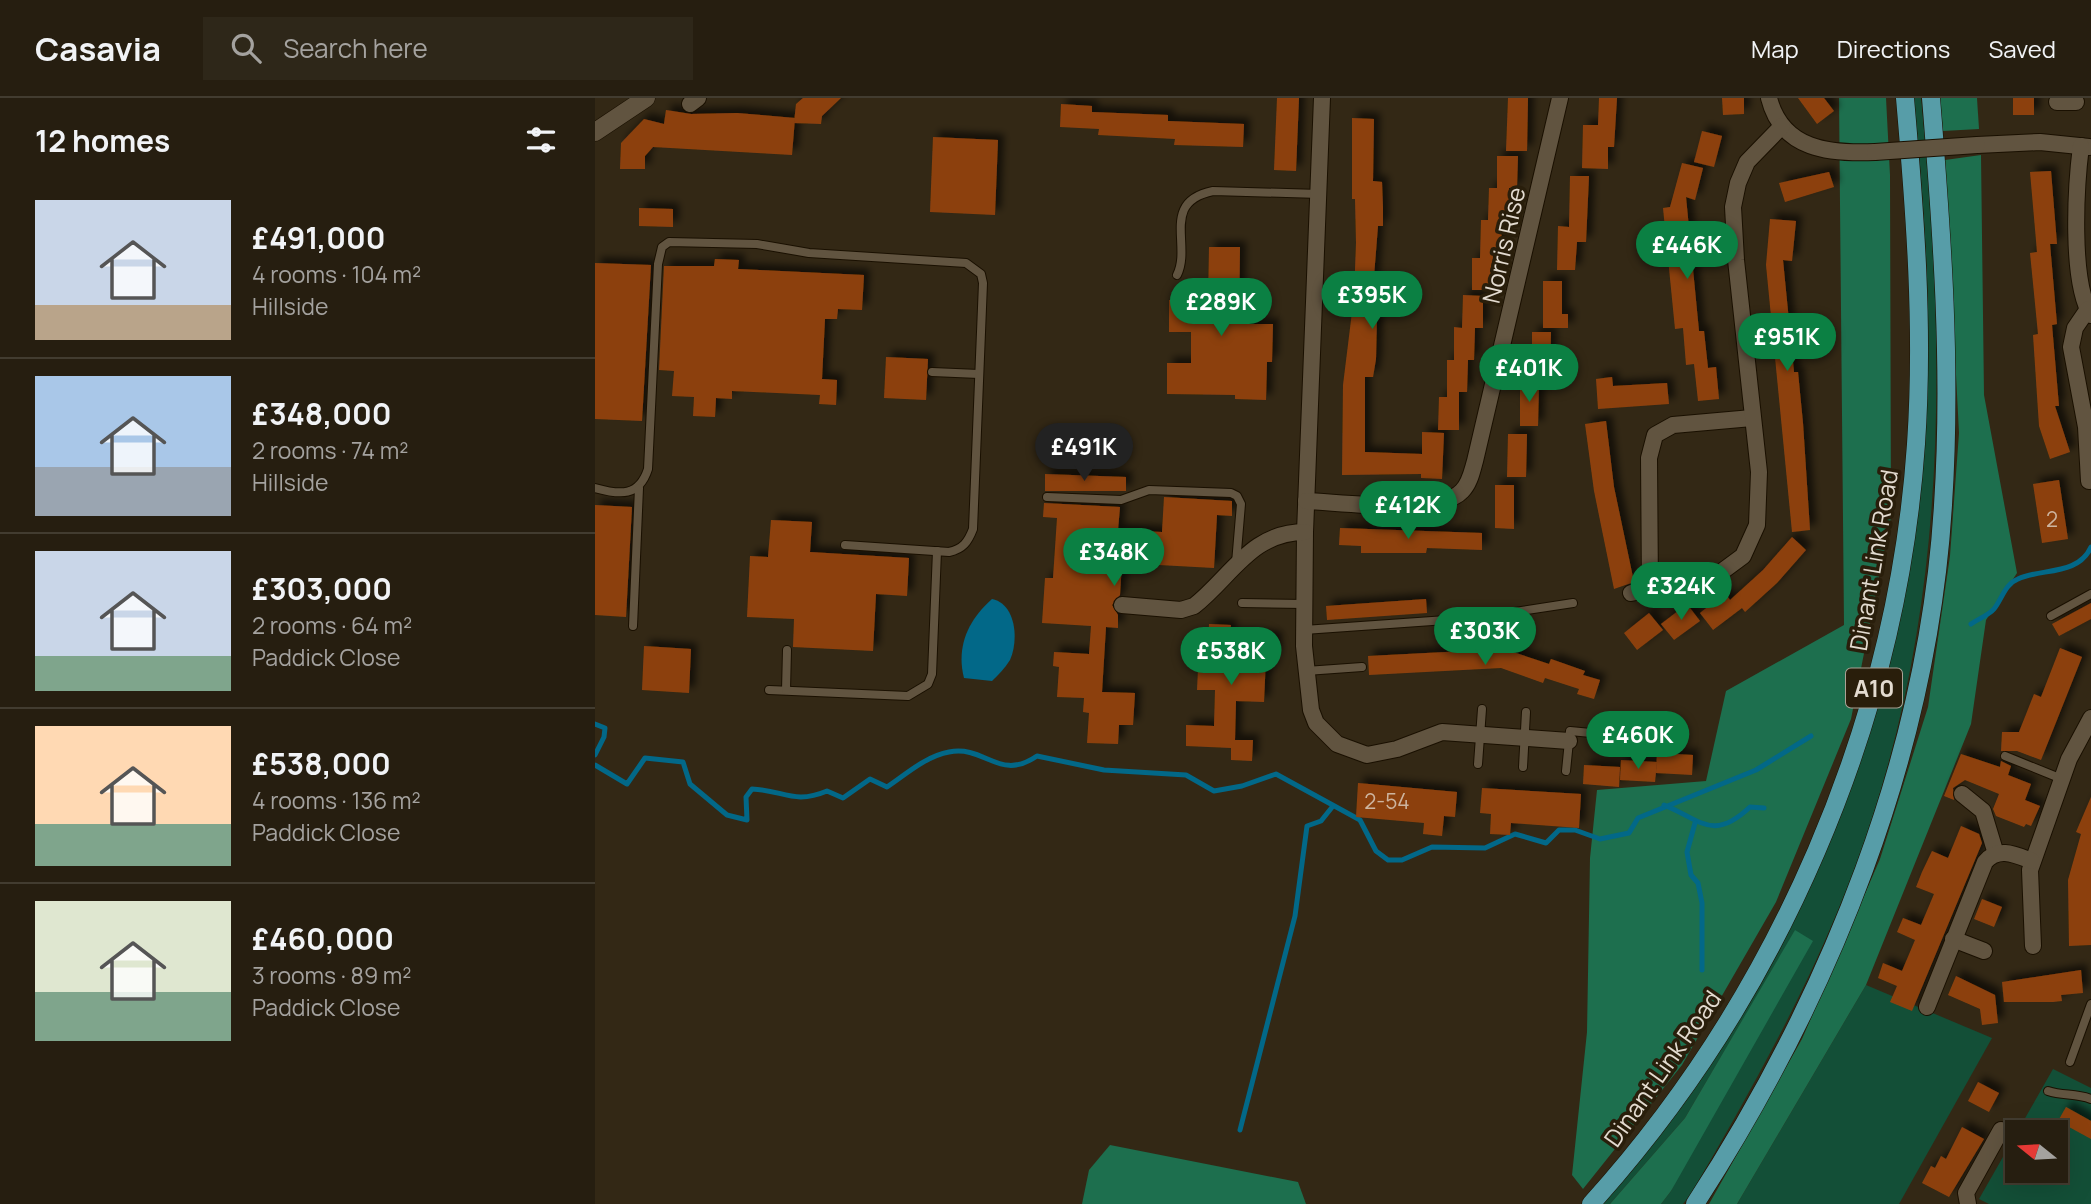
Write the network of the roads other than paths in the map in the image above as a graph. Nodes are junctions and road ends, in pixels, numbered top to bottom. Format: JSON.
{"nodes":[{"id":1,"x":646,"y":98,"type":"edge"},
{"id":2,"x":1322,"y":98,"type":"edge"},
{"id":3,"x":1560,"y":98,"type":"edge"},
{"id":4,"x":1769,"y":98,"type":"edge"},
{"id":5,"x":1905,"y":98,"type":"edge"},
{"id":6,"x":1931,"y":98,"type":"edge"},
{"id":7,"x":2076,"y":102,"type":"dead end"},
{"id":8,"x":2057,"y":104,"type":"edge"},
{"id":9,"x":1782,"y":126,"type":"junction"},
{"id":10,"x":595,"y":132,"type":"edge"},
{"id":11,"x":2086,"y":147,"type":"edge"},
{"id":12,"x":1320,"y":194,"type":"junction"},
{"id":13,"x":1177,"y":275,"type":"dead end"},
{"id":14,"x":2089,"y":312,"type":"edge"},
{"id":15,"x":932,"y":372,"type":"dead end"},
{"id":16,"x":979,"y":374,"type":"junction"},
{"id":17,"x":2085,"y":393,"type":"edge"},
{"id":18,"x":1752,"y":418,"type":"junction"},
{"id":19,"x":2089,"y":481,"type":"dead end"},
{"id":20,"x":595,"y":488,"type":"edge"},
{"id":21,"x":639,"y":488,"type":"junction"},
{"id":22,"x":1047,"y":497,"type":"dead end"},
{"id":23,"x":1306,"y":501,"type":"junction"},
{"id":24,"x":1305,"y":532,"type":"junction"},
{"id":25,"x":845,"y":545,"type":"dead end"},
{"id":26,"x":937,"y":551,"type":"junction"},
{"id":27,"x":1236,"y":566,"type":"junction"},
{"id":28,"x":1650,"y":590,"type":"junction"},
{"id":29,"x":1631,"y":593,"type":"dead end"},
{"id":30,"x":2091,"y":594,"type":"edge"},
{"id":31,"x":1242,"y":603,"type":"dead end"},
{"id":32,"x":1573,"y":603,"type":"dead end"},
{"id":33,"x":1304,"y":604,"type":"junction"},
{"id":34,"x":1122,"y":605,"type":"dead end"},
{"id":35,"x":2051,"y":616,"type":"dead end"},
{"id":36,"x":633,"y":626,"type":"dead end"},
{"id":37,"x":1304,"y":630,"type":"junction"},
{"id":38,"x":787,"y":650,"type":"dead end"},
{"id":39,"x":1362,"y":667,"type":"dead end"},
{"id":40,"x":1306,"y":671,"type":"junction"},
{"id":41,"x":769,"y":690,"type":"dead end"},
{"id":42,"x":786,"y":690,"type":"junction"},
{"id":43,"x":1482,"y":709,"type":"dead end"},
{"id":44,"x":1526,"y":712,"type":"dead end"},
{"id":45,"x":2091,"y":718,"type":"edge"},
{"id":46,"x":1481,"y":734,"type":"junction"},
{"id":47,"x":1612,"y":734,"type":"dead end"},
{"id":48,"x":1524,"y":737,"type":"junction"},
{"id":49,"x":1569,"y":741,"type":"junction"},
{"id":50,"x":2005,"y":756,"type":"dead end"},
{"id":51,"x":1478,"y":764,"type":"dead end"},
{"id":52,"x":1523,"y":767,"type":"dead end"},
{"id":53,"x":1566,"y":771,"type":"dead end"},
{"id":54,"x":2062,"y":779,"type":"junction"},
{"id":55,"x":1962,"y":794,"type":"dead end"},
{"id":56,"x":1996,"y":854,"type":"junction"},
{"id":57,"x":2032,"y":861,"type":"junction"},
{"id":58,"x":1954,"y":939,"type":"junction"},
{"id":59,"x":2033,"y":946,"type":"dead end"},
{"id":60,"x":1984,"y":951,"type":"dead end"},
{"id":61,"x":2091,"y":1004,"type":"edge"},
{"id":62,"x":1927,"y":1007,"type":"dead end"},
{"id":63,"x":2070,"y":1062,"type":"dead end"},
{"id":64,"x":2048,"y":1091,"type":"dead end"},
{"id":65,"x":2091,"y":1099,"type":"edge"},
{"id":66,"x":2001,"y":1130,"type":"dead end"},
{"id":67,"x":1591,"y":1204,"type":"edge"},
{"id":68,"x":1695,"y":1204,"type":"edge"},
{"id":69,"x":1968,"y":1204,"type":"edge"}],
"edges":[{"from":1,"to":10,"type":"main road"},
{"from":2,"to":12,"type":"street"},
{"from":3,"to":23,"type":"street","name":"Norris Rise"},
{"from":4,"to":9,"type":"street"},
{"from":5,"to":67,"type":"main road","name":"Dinant Link Road","number":"A10"},
{"from":6,"to":68,"type":"main road","number":"A10"},
{"from":7,"to":8,"type":"street"},
{"from":9,"to":11,"type":"street","bridge":true},
{"from":9,"to":18,"type":"street"},
{"from":11,"to":14,"type":"street"},
{"from":12,"to":13,"type":"lane"},
{"from":12,"to":23,"type":"street"},
{"from":14,"to":17,"type":"street"},
{"from":15,"to":16,"type":"lane"},
{"from":16,"to":21,"type":"lane"},
{"from":16,"to":26,"type":"lane"},
{"from":17,"to":19,"type":"street"},
{"from":18,"to":28,"type":"street"},
{"from":18,"to":28,"type":"street"},
{"from":20,"to":21,"type":"lane"},
{"from":21,"to":36,"type":"lane"},
{"from":22,"to":27,"type":"lane"},
{"from":23,"to":24,"type":"street"},
{"from":24,"to":27,"type":"street"},
{"from":24,"to":33,"type":"street"},
{"from":25,"to":26,"type":"lane"},
{"from":26,"to":42,"type":"lane"},
{"from":27,"to":34,"type":"street"},
{"from":28,"to":29,"type":"street"},
{"from":30,"to":35,"type":"lane"},
{"from":31,"to":33,"type":"lane"},
{"from":32,"to":37,"type":"lane"},
{"from":33,"to":37,"type":"street"},
{"from":37,"to":40,"type":"street"},
{"from":38,"to":42,"type":"lane"},
{"from":39,"to":40,"type":"lane"},
{"from":40,"to":46,"type":"street"},
{"from":41,"to":42,"type":"lane"},
{"from":43,"to":46,"type":"lane"},
{"from":44,"to":48,"type":"lane"},
{"from":45,"to":54,"type":"street"},
{"from":46,"to":48,"type":"street"},
{"from":46,"to":51,"type":"lane"},
{"from":47,"to":49,"type":"lane"},
{"from":48,"to":49,"type":"street"},
{"from":48,"to":52,"type":"lane"},
{"from":49,"to":53,"type":"lane"},
{"from":50,"to":54,"type":"lane"},
{"from":54,"to":57,"type":"street"},
{"from":55,"to":56,"type":"street"},
{"from":56,"to":57,"type":"street"},
{"from":56,"to":58,"type":"street"},
{"from":57,"to":59,"type":"street"},
{"from":58,"to":60,"type":"street"},
{"from":58,"to":62,"type":"street"},
{"from":61,"to":63,"type":"lane"},
{"from":64,"to":65,"type":"lane"},
{"from":66,"to":69,"type":"street"}]}
